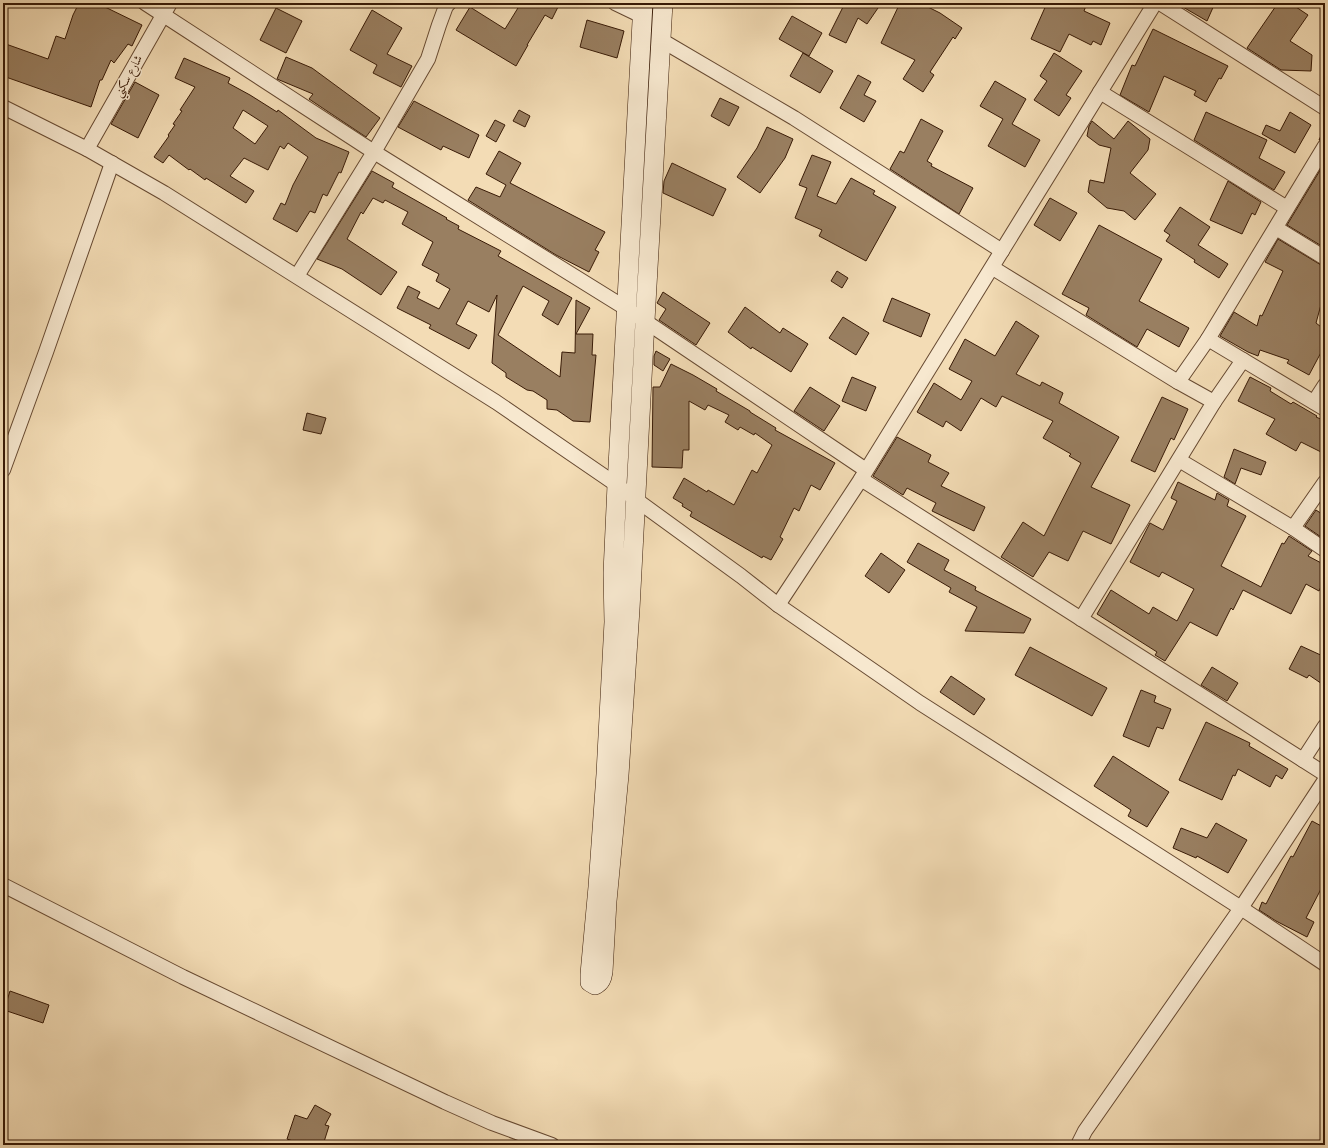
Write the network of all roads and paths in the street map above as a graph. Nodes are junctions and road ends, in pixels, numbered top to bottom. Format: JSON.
{"nodes":[{"id":1,"x":144,"y":3,"type":"edge"},
{"id":2,"x":449,"y":3,"type":"edge"},
{"id":3,"x":614,"y":3,"type":"edge"},
{"id":4,"x":663,"y":3,"type":"edge"},
{"id":5,"x":1155,"y":3,"type":"edge"},
{"id":6,"x":1160,"y":3,"type":"edge"},
{"id":7,"x":166,"y":9,"type":"edge"},
{"id":8,"x":643,"y":10,"type":"edge"},
{"id":9,"x":661,"y":40,"type":"junction"},
{"id":10,"x":1100,"y":92,"type":"junction"},
{"id":11,"x":3,"y":107,"type":"edge"},
{"id":12,"x":1325,"y":108,"type":"edge"},
{"id":13,"x":1325,"y":146,"type":"edge"},
{"id":14,"x":87,"y":149,"type":"junction"},
{"id":15,"x":374,"y":152,"type":"junction"},
{"id":16,"x":112,"y":163,"type":"junction"},
{"id":17,"x":1287,"y":208,"type":"junction"},
{"id":18,"x":1276,"y":228,"type":"junction"},
{"id":19,"x":1002,"y":251,"type":"junction"},
{"id":20,"x":1325,"y":258,"type":"edge"},
{"id":21,"x":992,"y":268,"type":"junction"},
{"id":22,"x":297,"y":276,"type":"junction"},
{"id":23,"x":626,"y":309,"type":"junction"},
{"id":24,"x":644,"y":321,"type":"junction"},
{"id":25,"x":1208,"y":339,"type":"junction"},
{"id":26,"x":1243,"y":360,"type":"junction"},
{"id":27,"x":1178,"y":382,"type":"junction"},
{"id":28,"x":1325,"y":385,"type":"edge"},
{"id":29,"x":1214,"y":402,"type":"junction"},
{"id":30,"x":1319,"y":406,"type":"edge"},
{"id":31,"x":1179,"y":460,"type":"junction"},
{"id":32,"x":3,"y":470,"type":"edge"},
{"id":33,"x":863,"y":474,"type":"junction"},
{"id":34,"x":1325,"y":482,"type":"edge"},
{"id":35,"x":617,"y":485,"type":"junction"},
{"id":36,"x":635,"y":499,"type":"junction"},
{"id":37,"x":1292,"y":528,"type":"junction"},
{"id":38,"x":1325,"y":550,"type":"edge"},
{"id":39,"x":778,"y":605,"type":"junction"},
{"id":40,"x":1081,"y":619,"type":"junction"},
{"id":41,"x":1325,"y":726,"type":"edge"},
{"id":42,"x":1303,"y":760,"type":"junction"},
{"id":43,"x":1325,"y":774,"type":"edge"},
{"id":44,"x":1325,"y":780,"type":"edge"},
{"id":45,"x":3,"y":884,"type":"edge"},
{"id":46,"x":1241,"y":908,"type":"junction"},
{"id":47,"x":1325,"y":964,"type":"edge"},
{"id":48,"x":552,"y":1145,"type":"edge"},
{"id":49,"x":1078,"y":1145,"type":"edge"}],
"edges":[{"from":1,"to":7,"type":"street"},
{"from":2,"to":15,"type":"street"},
{"from":3,"to":8,"type":"street"},
{"from":4,"to":9,"type":"street"},
{"from":5,"to":10,"type":"street"},
{"from":6,"to":12,"type":"street"},
{"from":7,"to":14,"type":"street","name":"شارع سكني"},
{"from":7,"to":15,"type":"street"},
{"from":8,"to":23,"type":"street"},
{"from":9,"to":19,"type":"street"},
{"from":9,"to":24,"type":"street"},
{"from":10,"to":17,"type":"street"},
{"from":10,"to":19,"type":"street"},
{"from":11,"to":14,"type":"street"},
{"from":13,"to":17,"type":"street"},
{"from":14,"to":16,"type":"street"},
{"from":15,"to":22,"type":"street"},
{"from":15,"to":23,"type":"street"},
{"from":16,"to":22,"type":"street"},
{"from":16,"to":32,"type":"street"},
{"from":17,"to":18,"type":"street"},
{"from":18,"to":20,"type":"street"},
{"from":18,"to":25,"type":"street"},
{"from":19,"to":21,"type":"street"},
{"from":21,"to":27,"type":"street"},
{"from":21,"to":33,"type":"street"},
{"from":22,"to":35,"type":"street"},
{"from":23,"to":24,"type":"street"},
{"from":23,"to":35,"type":"street"},
{"from":24,"to":33,"type":"street"},
{"from":24,"to":36,"type":"street"},
{"from":25,"to":26,"type":"street"},
{"from":25,"to":27,"type":"street"},
{"from":26,"to":29,"type":"street"},
{"from":26,"to":30,"type":"street"},
{"from":27,"to":29,"type":"street"},
{"from":28,"to":30,"type":"street"},
{"from":29,"to":31,"type":"street"},
{"from":31,"to":37,"type":"street"},
{"from":31,"to":40,"type":"street"},
{"from":33,"to":39,"type":"street"},
{"from":33,"to":40,"type":"street"},
{"from":34,"to":37,"type":"street"},
{"from":35,"to":36,"type":"street"},
{"from":35,"to":36,"type":"street"},
{"from":36,"to":39,"type":"street"},
{"from":37,"to":38,"type":"street"},
{"from":39,"to":46,"type":"street"},
{"from":40,"to":42,"type":"street"},
{"from":41,"to":42,"type":"street"},
{"from":42,"to":43,"type":"street"},
{"from":44,"to":46,"type":"street"},
{"from":45,"to":48,"type":"street"},
{"from":46,"to":47,"type":"street"},
{"from":46,"to":49,"type":"street"}]}
